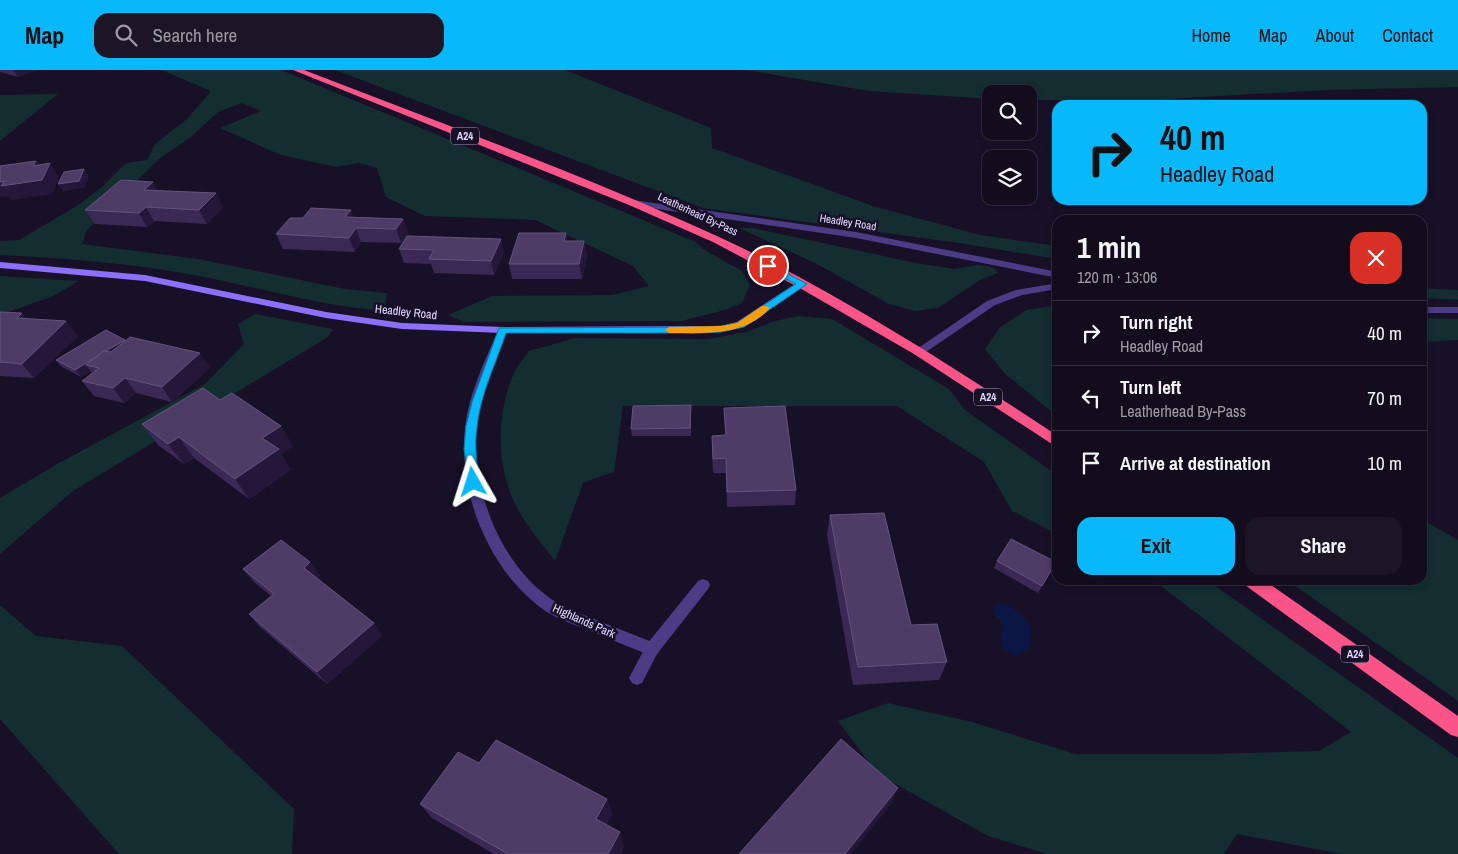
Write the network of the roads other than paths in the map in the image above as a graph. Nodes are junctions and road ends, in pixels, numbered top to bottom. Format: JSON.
{"nodes":[{"id":1,"x":297,"y":70,"type":"edge"},
{"id":2,"x":633,"y":203,"type":"junction"},
{"id":3,"x":0,"y":265,"type":"edge"},
{"id":4,"x":1052,"y":274,"type":"edge"},
{"id":5,"x":802,"y":284,"type":"junction"},
{"id":6,"x":1052,"y":287,"type":"edge"},
{"id":7,"x":1427,"y":310,"type":"edge"},
{"id":8,"x":1458,"y":310,"type":"edge"},
{"id":9,"x":502,"y":330,"type":"junction"},
{"id":10,"x":919,"y":351,"type":"junction"},
{"id":11,"x":1052,"y":439,"type":"edge"},
{"id":12,"x":703,"y":584,"type":"dead end"},
{"id":13,"x":1259,"y":585,"type":"edge"},
{"id":14,"x":652,"y":650,"type":"junction"},
{"id":15,"x":638,"y":678,"type":"dead end"},
{"id":16,"x":1458,"y":728,"type":"edge"}],
"edges":[{"from":1,"to":2,"type":"highway","name":"Leatherhead By-Pass","number":"A24"},
{"from":2,"to":4,"type":"street","name":"Headley Road"},
{"from":2,"to":5,"type":"highway","name":"Leatherhead By-Pass","number":"A24"},
{"from":3,"to":9,"type":"street","name":"Headley Road"},
{"from":5,"to":9,"type":"street","name":"Headley Road"},
{"from":5,"to":10,"type":"highway","name":"Leatherhead By-Pass","number":"A24"},
{"from":6,"to":10,"type":"street"},
{"from":7,"to":8,"type":"street"},
{"from":9,"to":14,"type":"street","name":"Highlands Park"},
{"from":10,"to":11,"type":"highway","name":"Leatherhead By-Pass","number":"A24"},
{"from":12,"to":14,"type":"street"},
{"from":13,"to":16,"type":"highway","number":"A24"},
{"from":14,"to":15,"type":"street"}]}
